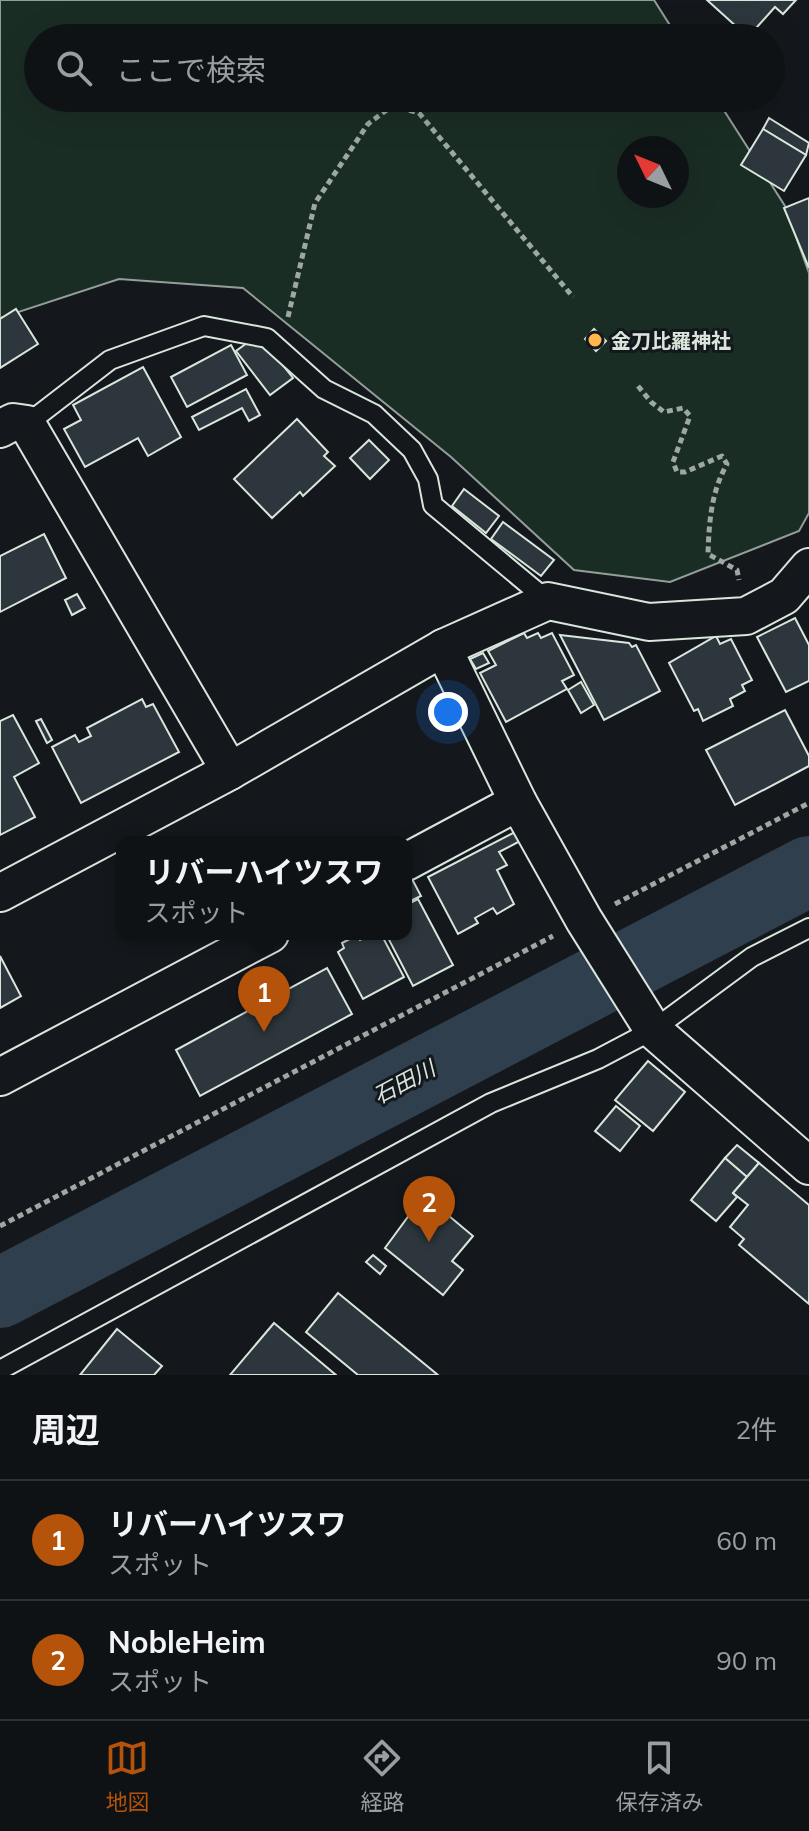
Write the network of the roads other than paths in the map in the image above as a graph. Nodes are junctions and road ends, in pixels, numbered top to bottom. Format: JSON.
{"nodes":[{"id":1,"x":13,"y":426,"type":"edge"},
{"id":2,"x":809,"y":567,"type":"edge"},
{"id":3,"x":548,"y":601,"type":"junction"},
{"id":4,"x":443,"y":648,"type":"junction"},
{"id":5,"x":230,"y":771,"type":"junction"},
{"id":6,"x":518,"y":802,"type":"junction"},
{"id":7,"x":412,"y":859,"type":"edge"},
{"id":8,"x":0,"y":893,"type":"edge"},
{"id":9,"x":809,"y":928,"type":"edge"},
{"id":10,"x":259,"y":940,"type":"edge"},
{"id":11,"x":653,"y":1030,"type":"junction"},
{"id":12,"x":0,"y":1077,"type":"edge"},
{"id":13,"x":809,"y":1166,"type":"edge"},
{"id":14,"x":0,"y":1370,"type":"edge"}],
"edges":[{"from":1,"to":3,"type":"lane"},
{"from":1,"to":5,"type":"street"},
{"from":2,"to":3,"type":"street"},
{"from":3,"to":4,"type":"street"},
{"from":4,"to":5,"type":"street"},
{"from":4,"to":6,"type":"street"},
{"from":5,"to":8,"type":"street"},
{"from":6,"to":7,"type":"street"},
{"from":6,"to":11,"type":"street"},
{"from":9,"to":11,"type":"lane"},
{"from":10,"to":12,"type":"street"},
{"from":11,"to":13,"type":"street"},
{"from":11,"to":14,"type":"lane"}]}
